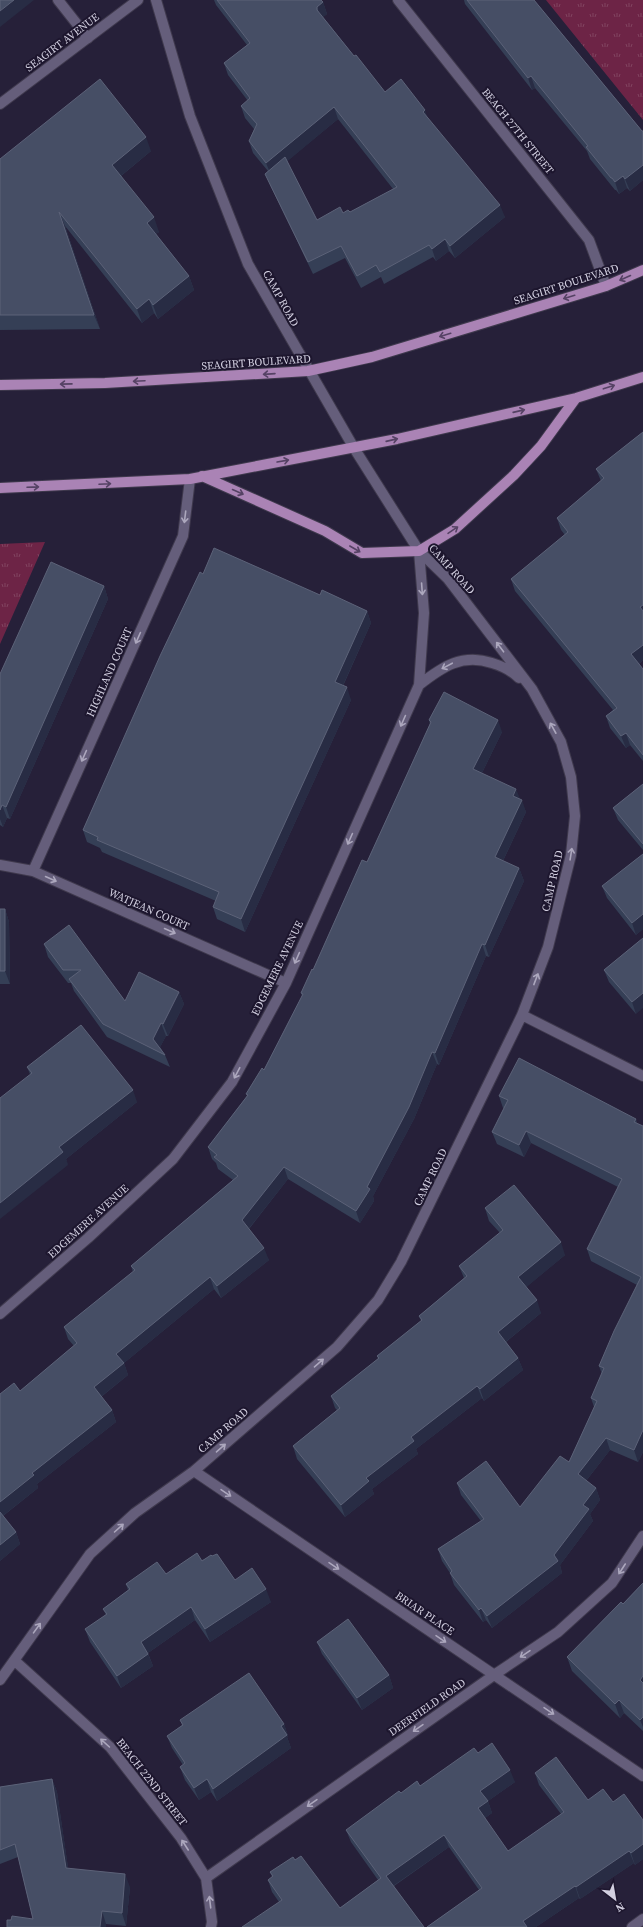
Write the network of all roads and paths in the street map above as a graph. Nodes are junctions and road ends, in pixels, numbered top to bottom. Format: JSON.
{"nodes":[{"id":1,"x":58,"y":0,"type":"edge"},
{"id":2,"x":138,"y":0,"type":"edge"},
{"id":3,"x":156,"y":0,"type":"edge"},
{"id":4,"x":398,"y":0,"type":"edge"},
{"id":5,"x":88,"y":38,"type":"junction"},
{"id":6,"x":1,"y":100,"type":"edge"},
{"id":7,"x":643,"y":270,"type":"edge"},
{"id":8,"x":606,"y":286,"type":"junction"},
{"id":9,"x":308,"y":371,"type":"junction"},
{"id":10,"x":643,"y":377,"type":"edge"},
{"id":11,"x":0,"y":385,"type":"edge"},
{"id":12,"x":576,"y":398,"type":"junction"},
{"id":13,"x":354,"y":448,"type":"junction"},
{"id":14,"x":202,"y":476,"type":"junction"},
{"id":15,"x":190,"y":479,"type":"junction"},
{"id":16,"x":0,"y":488,"type":"edge"},
{"id":17,"x":419,"y":550,"type":"junction"},
{"id":18,"x":419,"y":685,"type":"junction"},
{"id":19,"x":532,"y":689,"type":"junction"},
{"id":20,"x":0,"y":865,"type":"edge"},
{"id":21,"x":33,"y":871,"type":"junction"},
{"id":22,"x":286,"y":983,"type":"junction"},
{"id":23,"x":522,"y":1016,"type":"junction"},
{"id":24,"x":643,"y":1076,"type":"edge"},
{"id":25,"x":0,"y":1314,"type":"edge"},
{"id":26,"x":194,"y":1471,"type":"junction"},
{"id":27,"x":643,"y":1536,"type":"edge"},
{"id":28,"x":15,"y":1661,"type":"junction"},
{"id":29,"x":494,"y":1674,"type":"junction"},
{"id":30,"x":0,"y":1680,"type":"edge"},
{"id":31,"x":643,"y":1776,"type":"edge"},
{"id":32,"x":206,"y":1878,"type":"junction"},
{"id":33,"x":643,"y":1919,"type":"edge"},
{"id":34,"x":211,"y":1927,"type":"edge"},
{"id":35,"x":632,"y":1927,"type":"edge"}],
"edges":[{"from":1,"to":5,"type":"street"},
{"from":2,"to":5,"type":"street","name":"SEAGIRT AVENUE"},
{"from":3,"to":9,"type":"street","name":"CAMP ROAD"},
{"from":4,"to":8,"type":"street","name":"BEACH 27TH STREET"},
{"from":5,"to":6,"type":"street","name":"SEAGIRT AVENUE"},
{"from":7,"to":8,"type":"main road","name":"SEAGIRT BOULEVARD","one_way":true},
{"from":8,"to":9,"type":"main road","name":"SEAGIRT BOULEVARD","one_way":true},
{"from":9,"to":11,"type":"main road","name":"SEAGIRT BOULEVARD","one_way":true},
{"from":9,"to":13,"type":"street","name":"CAMP ROAD"},
{"from":12,"to":10,"type":"main road","one_way":true},
{"from":13,"to":12,"type":"main road","one_way":true},
{"from":17,"to":12,"type":"main road","one_way":true},
{"from":14,"to":13,"type":"main road","one_way":true},
{"from":13,"to":17,"type":"street","name":"CAMP ROAD"},
{"from":14,"to":15,"type":"main road"},
{"from":14,"to":17,"type":"main road","one_way":true},
{"from":16,"to":15,"type":"main road","one_way":true},
{"from":15,"to":21,"type":"street","name":"HIGHLAND COURT","one_way":true},
{"from":17,"to":18,"type":"street","name":"EDGEMERE AVENUE","one_way":true},
{"from":19,"to":17,"type":"street","name":"CAMP ROAD","one_way":true},
{"from":19,"to":18,"type":"street","one_way":true},
{"from":18,"to":22,"type":"street","name":"EDGEMERE AVENUE","one_way":true},
{"from":23,"to":19,"type":"street","name":"CAMP ROAD","one_way":true},
{"from":20,"to":21,"type":"street","name":"WATJEAN COURT"},
{"from":21,"to":22,"type":"street","name":"WATJEAN COURT","one_way":true},
{"from":22,"to":25,"type":"street","name":"EDGEMERE AVENUE","one_way":true},
{"from":23,"to":24,"type":"street"},
{"from":26,"to":23,"type":"street","name":"CAMP ROAD","one_way":true},
{"from":28,"to":26,"type":"street","name":"CAMP ROAD","one_way":true},
{"from":26,"to":29,"type":"street","name":"BRIAR PLACE","one_way":true},
{"from":27,"to":29,"type":"street","name":"DEERFIELD ROAD","one_way":true},
{"from":28,"to":30,"type":"street","name":"CAMP ROAD"},
{"from":32,"to":28,"type":"street","name":"BEACH 22ND STREET","one_way":true},
{"from":29,"to":31,"type":"street","name":"BRIAR PLACE","one_way":true},
{"from":29,"to":32,"type":"street","name":"DEERFIELD ROAD","one_way":true},
{"from":34,"to":32,"type":"street","name":"BEACH 22ND STREET","one_way":true},
{"from":33,"to":35,"type":"street"}]}
